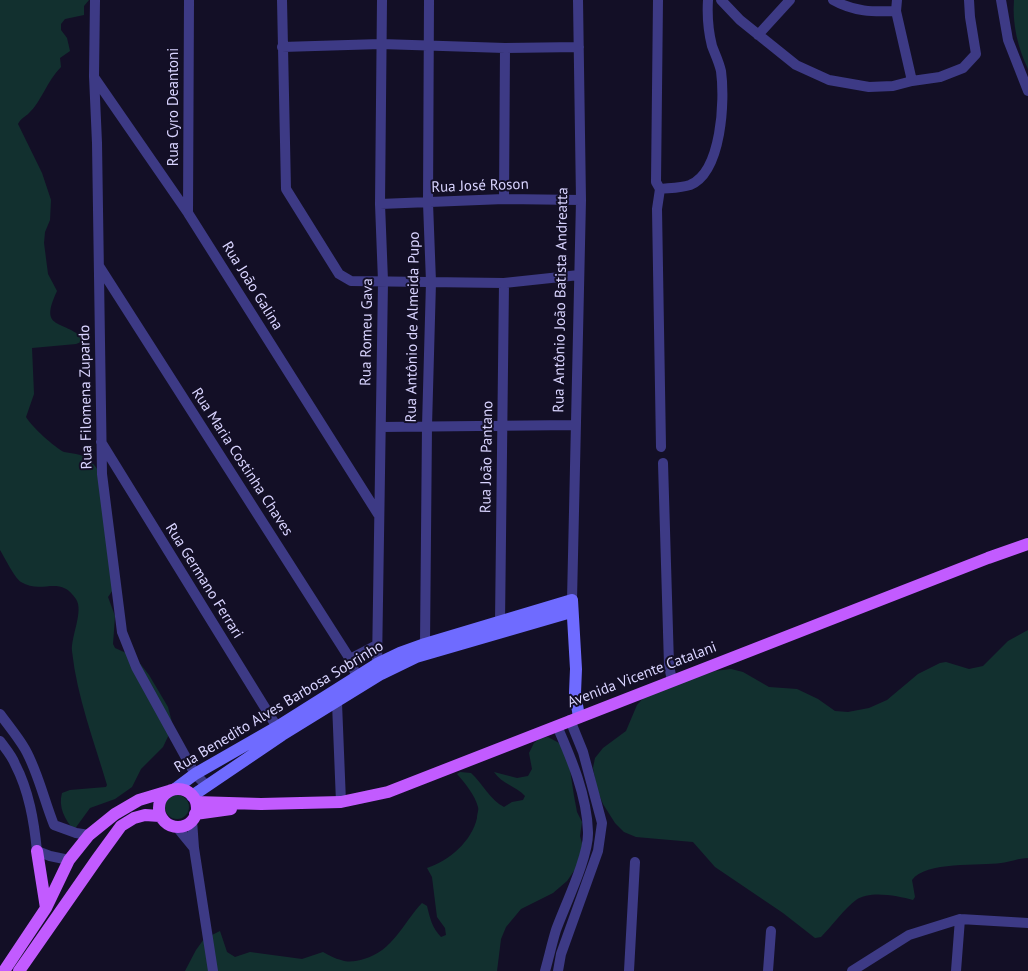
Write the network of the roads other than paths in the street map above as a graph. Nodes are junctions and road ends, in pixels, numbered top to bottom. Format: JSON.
{"nodes":[{"id":1,"x":95,"y":0,"type":"edge"},
{"id":2,"x":189,"y":0,"type":"edge"},
{"id":3,"x":282,"y":0,"type":"edge"},
{"id":4,"x":382,"y":0,"type":"edge"},
{"id":5,"x":430,"y":0,"type":"edge"},
{"id":6,"x":578,"y":0,"type":"edge"},
{"id":7,"x":658,"y":0,"type":"edge"},
{"id":8,"x":708,"y":0,"type":"edge"},
{"id":9,"x":721,"y":0,"type":"edge"},
{"id":10,"x":790,"y":0,"type":"edge"},
{"id":11,"x":834,"y":0,"type":"edge"},
{"id":12,"x":969,"y":0,"type":"edge"},
{"id":13,"x":1001,"y":0,"type":"edge"},
{"id":14,"x":896,"y":5,"type":"edge"},
{"id":15,"x":758,"y":35,"type":"junction"},
{"id":16,"x":381,"y":44,"type":"junction"},
{"id":17,"x":430,"y":45,"type":"junction"},
{"id":18,"x":282,"y":47,"type":"junction"},
{"id":19,"x":579,"y":47,"type":"junction"},
{"id":20,"x":505,"y":48,"type":"junction"},
{"id":21,"x":94,"y":76,"type":"junction"},
{"id":22,"x":912,"y":81,"type":"junction"},
{"id":23,"x":1028,"y":91,"type":"edge"},
{"id":24,"x":658,"y":186,"type":"junction"},
{"id":25,"x":504,"y":199,"type":"junction"},
{"id":26,"x":580,"y":200,"type":"junction"},
{"id":27,"x":428,"y":202,"type":"junction"},
{"id":28,"x":380,"y":204,"type":"junction"},
{"id":29,"x":188,"y":213,"type":"junction"},
{"id":30,"x":99,"y":266,"type":"junction"},
{"id":31,"x":579,"y":275,"type":"junction"},
{"id":32,"x":383,"y":281,"type":"junction"},
{"id":33,"x":431,"y":282,"type":"junction"},
{"id":34,"x":504,"y":283,"type":"junction"},
{"id":35,"x":575,"y":424,"type":"junction"},
{"id":36,"x":503,"y":425,"type":"junction"},
{"id":37,"x":427,"y":426,"type":"junction"},
{"id":38,"x":381,"y":427,"type":"junction"},
{"id":39,"x":101,"y":442,"type":"junction"},
{"id":40,"x":661,"y":448,"type":"dead end"},
{"id":41,"x":663,"y":463,"type":"dead end"},
{"id":42,"x":378,"y":515,"type":"junction"},
{"id":43,"x":1028,"y":544,"type":"edge"},
{"id":44,"x":572,"y":606,"type":"junction"},
{"id":45,"x":501,"y":627,"type":"junction"},
{"id":46,"x":377,"y":645,"type":"junction"},
{"id":47,"x":426,"y":649,"type":"junction"},
{"id":48,"x":350,"y":659,"type":"junction"},
{"id":49,"x":379,"y":669,"type":"junction"},
{"id":50,"x":356,"y":678,"type":"junction"},
{"id":51,"x":672,"y":681,"type":"junction"},
{"id":52,"x":337,"y":703,"type":"junction"},
{"id":53,"x":0,"y":714,"type":"edge"},
{"id":54,"x":574,"y":719,"type":"junction"},
{"id":55,"x":557,"y":726,"type":"junction"},
{"id":56,"x":280,"y":731,"type":"junction"},
{"id":57,"x":0,"y":741,"type":"edge"},
{"id":58,"x":194,"y":774,"type":"junction"},
{"id":59,"x":208,"y":786,"type":"junction"},
{"id":60,"x":172,"y":790,"type":"junction"},
{"id":61,"x":341,"y":802,"type":"junction"},
{"id":62,"x":194,"y":808,"type":"junction"},
{"id":63,"x":160,"y":816,"type":"junction"},
{"id":64,"x":176,"y":826,"type":"junction"},
{"id":65,"x":89,"y":835,"type":"junction"},
{"id":66,"x":194,"y":848,"type":"junction"},
{"id":67,"x":38,"y":851,"type":"junction"},
{"id":68,"x":97,"y":859,"type":"junction"},
{"id":69,"x":69,"y":860,"type":"junction"},
{"id":70,"x":635,"y":862,"type":"dead end"},
{"id":71,"x":46,"y":908,"type":"junction"},
{"id":72,"x":960,"y":919,"type":"junction"},
{"id":73,"x":1028,"y":923,"type":"edge"},
{"id":74,"x":771,"y":931,"type":"dead end"},
{"id":75,"x":861,"y":968,"type":"edge"},
{"id":76,"x":4,"y":971,"type":"edge"},
{"id":77,"x":19,"y":971,"type":"edge"},
{"id":78,"x":213,"y":971,"type":"edge"},
{"id":79,"x":545,"y":971,"type":"edge"},
{"id":80,"x":558,"y":971,"type":"edge"},
{"id":81,"x":629,"y":971,"type":"edge"},
{"id":82,"x":768,"y":971,"type":"edge"},
{"id":83,"x":852,"y":971,"type":"edge"},
{"id":84,"x":956,"y":971,"type":"edge"}],
"edges":[{"from":1,"to":21,"type":"street","name":"Rua Filomena Zupardo"},
{"from":2,"to":29,"type":"street","name":"Rua Cyro Deantoni"},
{"from":3,"to":18,"type":"street"},
{"from":4,"to":16,"type":"street","name":"Rua Romeu Gava"},
{"from":5,"to":17,"type":"street","name":"Rua Antônio de Almeida Pupo"},
{"from":6,"to":19,"type":"street","name":"Rua Antônio João Batista Andreatta"},
{"from":7,"to":24,"type":"street"},
{"from":8,"to":24,"type":"street"},
{"from":9,"to":15,"type":"street"},
{"from":10,"to":15,"type":"street"},
{"from":11,"to":14,"type":"street"},
{"from":12,"to":22,"type":"street"},
{"from":13,"to":23,"type":"street"},
{"from":14,"to":22,"type":"street"},
{"from":15,"to":22,"type":"street"},
{"from":16,"to":17,"type":"street"},
{"from":16,"to":18,"type":"street"},
{"from":16,"to":28,"type":"street","name":"Rua Romeu Gava"},
{"from":17,"to":20,"type":"street"},
{"from":17,"to":27,"type":"street","name":"Rua Antônio de Almeida Pupo"},
{"from":18,"to":32,"type":"street"},
{"from":19,"to":20,"type":"street"},
{"from":19,"to":26,"type":"street","name":"Rua Antônio João Batista Andreatta"},
{"from":20,"to":25,"type":"street"},
{"from":21,"to":29,"type":"street","name":"Rua João Galina"},
{"from":21,"to":30,"type":"street","name":"Rua Filomena Zupardo"},
{"from":24,"to":40,"type":"street"},
{"from":25,"to":26,"type":"street","name":"Rua José Roson"},
{"from":25,"to":27,"type":"street","name":"Rua José Roson"},
{"from":26,"to":31,"type":"street","name":"Rua Antônio João Batista Andreatta"},
{"from":27,"to":28,"type":"street","name":"Rua José Roson"},
{"from":27,"to":33,"type":"street","name":"Rua Antônio de Almeida Pupo"},
{"from":28,"to":32,"type":"street","name":"Rua Romeu Gava"},
{"from":29,"to":42,"type":"street","name":"Rua João Galina"},
{"from":30,"to":39,"type":"street","name":"Rua Filomena Zupardo"},
{"from":30,"to":48,"type":"street","name":"Rua Maria Costinha Chaves"},
{"from":31,"to":34,"type":"street"},
{"from":31,"to":35,"type":"street","name":"Rua Antônio João Batista Andreatta"},
{"from":32,"to":33,"type":"street"},
{"from":32,"to":38,"type":"street","name":"Rua Romeu Gava"},
{"from":33,"to":34,"type":"street"},
{"from":33,"to":37,"type":"street","name":"Rua Antônio de Almeida Pupo"},
{"from":34,"to":36,"type":"street","name":"Rua João Pantano"},
{"from":35,"to":36,"type":"street"},
{"from":35,"to":44,"type":"street","name":"Rua Antônio João Batista Andreatta"},
{"from":36,"to":37,"type":"street"},
{"from":36,"to":45,"type":"street","name":"Rua João Pantano"},
{"from":37,"to":38,"type":"street"},
{"from":37,"to":47,"type":"street","name":"Rua Antônio de Almeida Pupo"},
{"from":38,"to":42,"type":"street","name":"Rua Romeu Gava"},
{"from":39,"to":56,"type":"street","name":"Rua Germano Ferrari"},
{"from":39,"to":58,"type":"street","name":"Rua Filomena Zupardo"},
{"from":41,"to":51,"type":"street"},
{"from":42,"to":46,"type":"street","name":"Rua Romeu Gava"},
{"from":43,"to":51,"type":"main road","name":"Avenida Vicente Catalani"},
{"from":44,"to":45,"type":"street","name":"Rua Benedito Alves Barbosa Sobrinho"},
{"from":44,"to":54,"type":"street","name":"Rua Antônio João Batista Andreatta"},
{"from":45,"to":47,"type":"street","name":"Rua Benedito Alves Barbosa Sobrinho"},
{"from":46,"to":48,"type":"street"},
{"from":46,"to":49,"type":"street","name":"Rua Romeu Gava"},
{"from":47,"to":49,"type":"street","name":"Rua Benedito Alves Barbosa Sobrinho"},
{"from":48,"to":50,"type":"street","name":"Rua Maria Costinha Chaves"},
{"from":49,"to":50,"type":"street","name":"Rua Benedito Alves Barbosa Sobrinho"},
{"from":49,"to":52,"type":"street","name":"Rua Benedito Alves Barbosa Sobrinho"},
{"from":50,"to":56,"type":"street","name":"Rua Benedito Alves Barbosa Sobrinho"},
{"from":51,"to":54,"type":"main road","name":"Avenida Vicente Catalani"},
{"from":52,"to":56,"type":"street","name":"Rua Benedito Alves Barbosa Sobrinho"},
{"from":52,"to":61,"type":"street"},
{"from":53,"to":65,"type":"street"},
{"from":54,"to":55,"type":"main road","name":"Avenida Vicente Catalani"},
{"from":54,"to":80,"type":"street"},
{"from":55,"to":61,"type":"main road","name":"Avenida Vicente Catalani"},
{"from":55,"to":79,"type":"street"},
{"from":56,"to":58,"type":"street","name":"Rua Benedito Alves Barbosa Sobrinho"},
{"from":56,"to":59,"type":"street","name":"Rua Benedito Alves Barbosa Sobrinho"},
{"from":57,"to":67,"type":"street"},
{"from":58,"to":59,"type":"street"},
{"from":58,"to":60,"type":"street","name":"Rua Benedito Alves Barbosa Sobrinho"},
{"from":59,"to":62,"type":"street","name":"Rua Benedito Alves Barbosa Sobrinho"},
{"from":60,"to":62,"type":"main road"},
{"from":60,"to":63,"type":"main road"},
{"from":60,"to":65,"type":"main road","name":"Rua Benedito Alves Barbosa Sobrinho"},
{"from":61,"to":62,"type":"main road","name":"Avenida Vicente Catalani"},
{"from":62,"to":64,"type":"main road"},
{"from":62,"to":66,"type":"street"},
{"from":63,"to":64,"type":"main road"},
{"from":63,"to":68,"type":"main road"},
{"from":64,"to":66,"type":"street"},
{"from":65,"to":69,"type":"main road","name":"Rua Benedito Alves Barbosa Sobrinho"},
{"from":66,"to":78,"type":"street"},
{"from":67,"to":69,"type":"street"},
{"from":67,"to":71,"type":"main road"},
{"from":68,"to":69,"type":"main road"},
{"from":68,"to":77,"type":"main road"},
{"from":69,"to":71,"type":"main road","name":"Rua Benedito Alves Barbosa Sobrinho"},
{"from":70,"to":81,"type":"street"},
{"from":71,"to":76,"type":"main road","name":"Rua Benedito Alves Barbosa Sobrinho"},
{"from":72,"to":73,"type":"street"},
{"from":72,"to":75,"type":"street"},
{"from":72,"to":84,"type":"street"},
{"from":74,"to":82,"type":"street"},
{"from":75,"to":83,"type":"street"}]}
